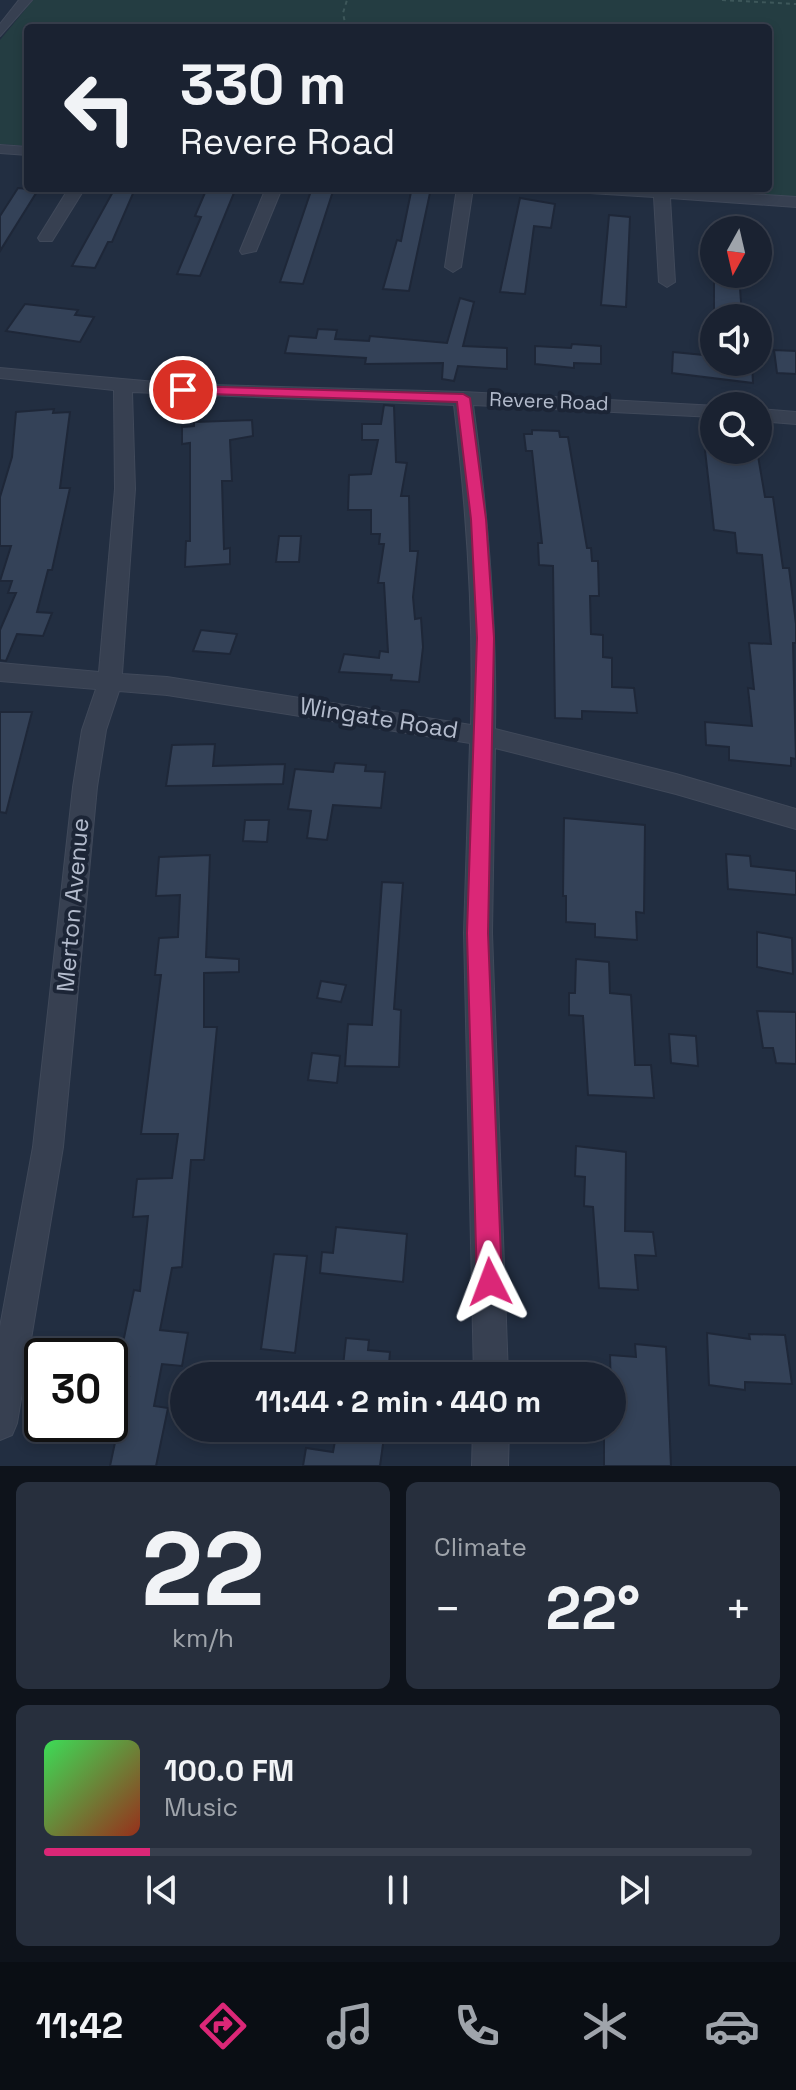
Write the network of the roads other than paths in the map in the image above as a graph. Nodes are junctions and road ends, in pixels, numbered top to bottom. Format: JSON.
{"nodes":[{"id":1,"x":26,"y":0,"type":"edge"},
{"id":2,"x":0,"y":32,"type":"edge"},
{"id":3,"x":0,"y":149,"type":"edge"},
{"id":4,"x":24,"y":151,"type":"edge"},
{"id":5,"x":75,"y":192,"type":"edge"},
{"id":6,"x":272,"y":192,"type":"edge"},
{"id":7,"x":464,"y":192,"type":"edge"},
{"id":8,"x":648,"y":192,"type":"edge"},
{"id":9,"x":662,"y":193,"type":"junction"},
{"id":10,"x":796,"y":202,"type":"edge"},
{"id":11,"x":46,"y":238,"type":"dead end"},
{"id":12,"x":248,"y":251,"type":"dead end"},
{"id":13,"x":453,"y":267,"type":"dead end"},
{"id":14,"x":667,"y":282,"type":"dead end"},
{"id":15,"x":0,"y":373,"type":"edge"},
{"id":16,"x":123,"y":386,"type":"junction"},
{"id":17,"x":463,"y":398,"type":"junction"},
{"id":18,"x":700,"y":410,"type":"edge"},
{"id":19,"x":772,"y":416,"type":"edge"},
{"id":20,"x":796,"y":418,"type":"edge"},
{"id":21,"x":0,"y":672,"type":"edge"},
{"id":22,"x":110,"y":681,"type":"junction"},
{"id":23,"x":484,"y":736,"type":"junction"},
{"id":24,"x":796,"y":819,"type":"edge"},
{"id":25,"x":491,"y":1362,"type":"edge"},
{"id":26,"x":0,"y":1423,"type":"edge"},
{"id":27,"x":491,"y":1442,"type":"edge"},
{"id":28,"x":490,"y":1466,"type":"edge"}],
"edges":[{"from":1,"to":2,"type":"street"},
{"from":3,"to":4,"type":"street"},
{"from":5,"to":11,"type":"street"},
{"from":6,"to":12,"type":"street"},
{"from":7,"to":13,"type":"street"},
{"from":8,"to":9,"type":"street"},
{"from":9,"to":10,"type":"street"},
{"from":9,"to":14,"type":"street"},
{"from":15,"to":16,"type":"street","name":"Revere Road"},
{"from":16,"to":17,"type":"street","name":"Revere Road"},
{"from":16,"to":22,"type":"street","name":"Merton Avenue"},
{"from":17,"to":18,"type":"street","name":"Revere Road"},
{"from":17,"to":23,"type":"street"},
{"from":19,"to":20,"type":"street"},
{"from":21,"to":22,"type":"street","name":"Wingate Road"},
{"from":22,"to":23,"type":"street","name":"Wingate Road"},
{"from":22,"to":26,"type":"street","name":"Merton Avenue"},
{"from":23,"to":24,"type":"street","name":"Wingate Road"},
{"from":23,"to":25,"type":"street"},
{"from":27,"to":28,"type":"street"}]}
